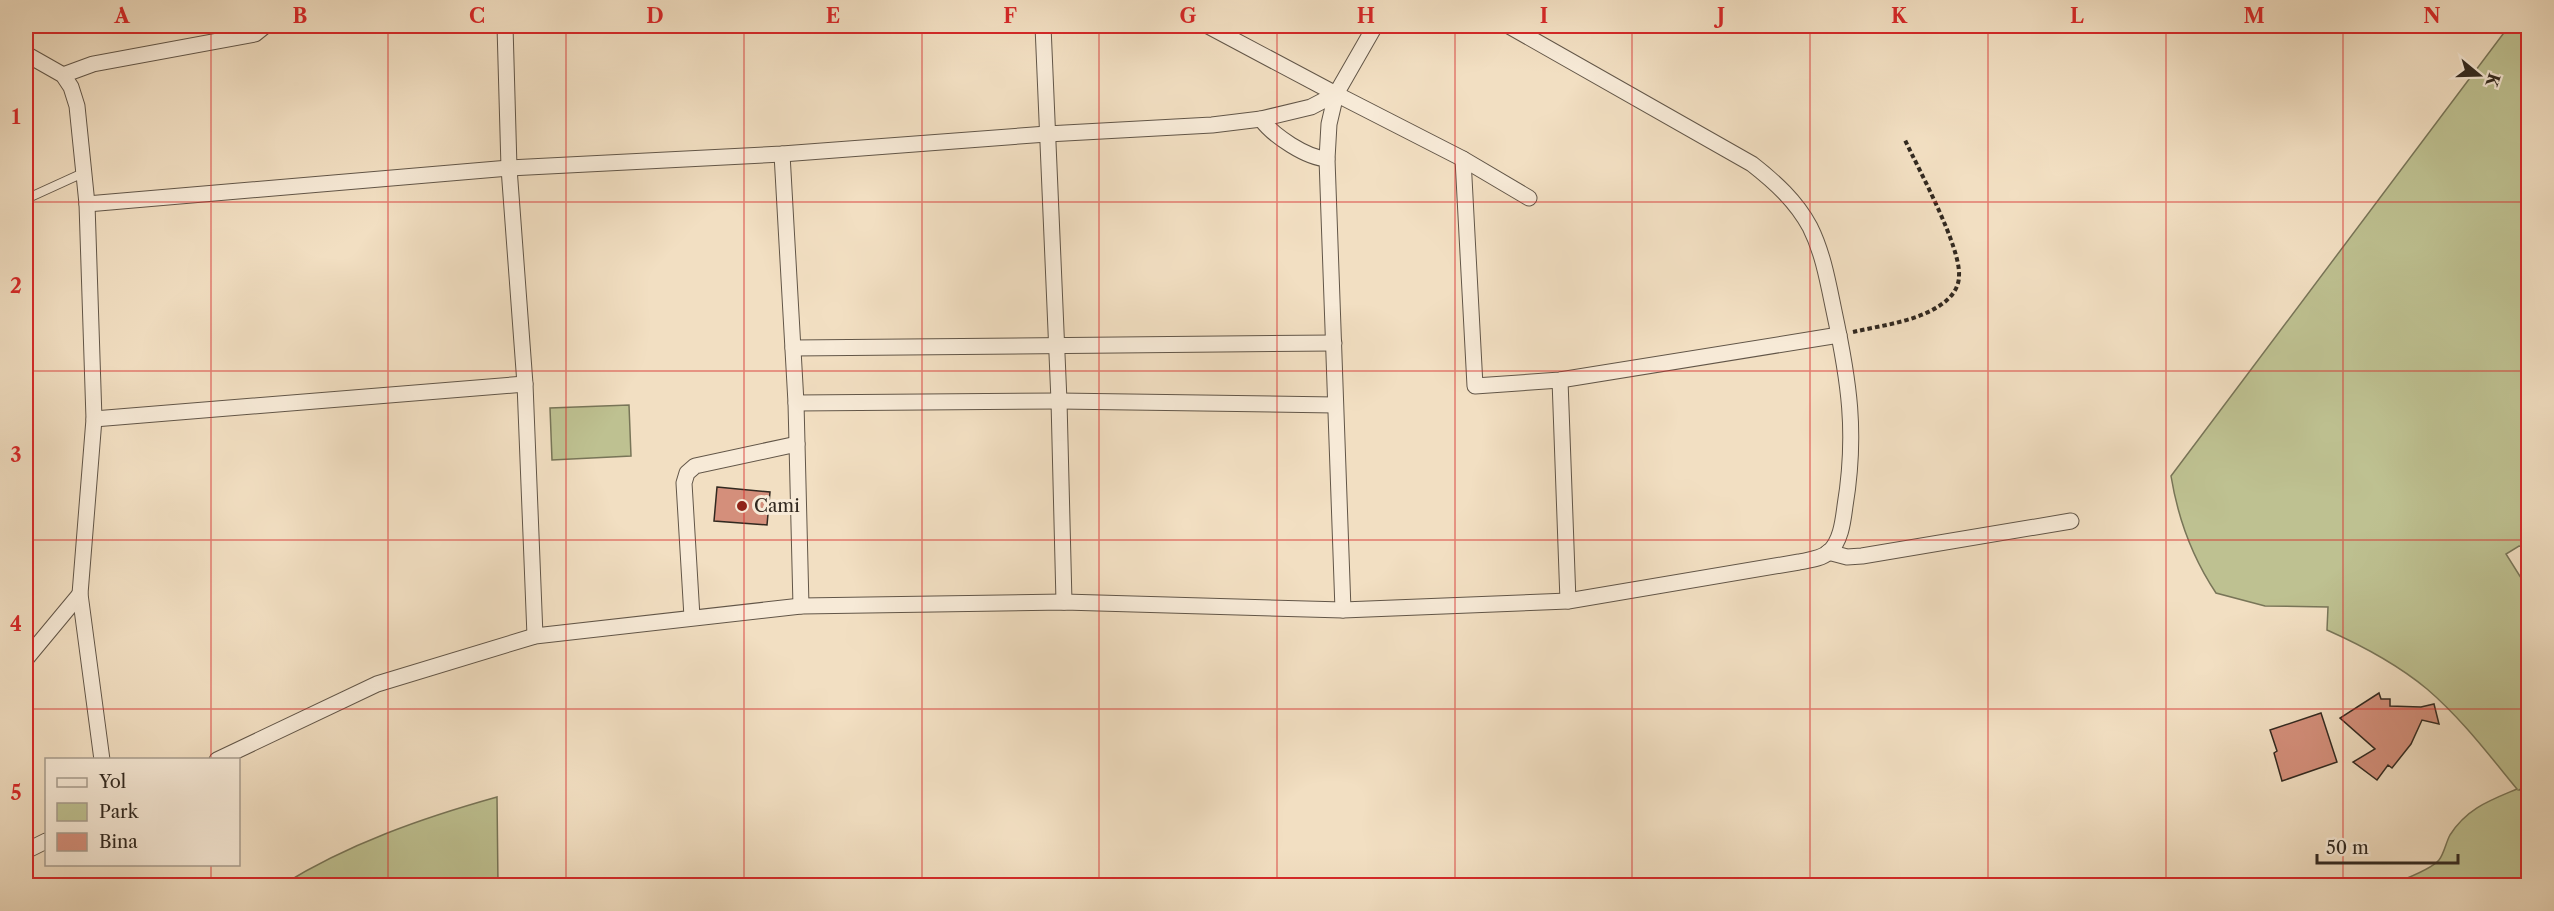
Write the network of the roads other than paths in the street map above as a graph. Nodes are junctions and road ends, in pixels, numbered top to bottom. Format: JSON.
{"nodes":[{"id":1,"x":265,"y":26,"type":"edge"},
{"id":2,"x":505,"y":26,"type":"edge"},
{"id":3,"x":1043,"y":26,"type":"edge"},
{"id":4,"x":1208,"y":26,"type":"edge"},
{"id":5,"x":1375,"y":26,"type":"edge"},
{"id":6,"x":1509,"y":26,"type":"edge"},
{"id":7,"x":26,"y":54,"type":"edge"},
{"id":8,"x":63,"y":75,"type":"junction"},
{"id":9,"x":1336,"y":94,"type":"junction"},
{"id":10,"x":1261,"y":119,"type":"junction"},
{"id":11,"x":1047,"y":134,"type":"junction"},
{"id":12,"x":782,"y":154,"type":"junction"},
{"id":13,"x":1327,"y":159,"type":"junction"},
{"id":14,"x":1463,"y":159,"type":"junction"},
{"id":15,"x":509,"y":168,"type":"junction"},
{"id":16,"x":83,"y":173,"type":"junction"},
{"id":17,"x":1529,"y":198,"type":"dead end"},
{"id":18,"x":26,"y":199,"type":"edge"},
{"id":19,"x":87,"y":204,"type":"junction"},
{"id":20,"x":1839,"y":335,"type":"junction"},
{"id":21,"x":1334,"y":343,"type":"junction"},
{"id":22,"x":1056,"y":344,"type":"junction"},
{"id":23,"x":793,"y":348,"type":"junction"},
{"id":24,"x":1560,"y":380,"type":"junction"},
{"id":25,"x":525,"y":384,"type":"junction"},
{"id":26,"x":1059,"y":401,"type":"junction"},
{"id":27,"x":796,"y":403,"type":"junction"},
{"id":28,"x":1335,"y":405,"type":"junction"},
{"id":29,"x":94,"y":419,"type":"junction"},
{"id":30,"x":797,"y":444,"type":"junction"},
{"id":31,"x":2071,"y":521,"type":"dead end"},
{"id":32,"x":1828,"y":552,"type":"junction"},
{"id":33,"x":80,"y":594,"type":"junction"},
{"id":34,"x":1568,"y":601,"type":"junction"},
{"id":35,"x":1064,"y":603,"type":"junction"},
{"id":36,"x":801,"y":606,"type":"junction"},
{"id":37,"x":1343,"y":610,"type":"junction"},
{"id":38,"x":692,"y":617,"type":"junction"},
{"id":39,"x":535,"y":636,"type":"junction"},
{"id":40,"x":26,"y":659,"type":"edge"},
{"id":41,"x":102,"y":758,"type":"edge"},
{"id":42,"x":219,"y":758,"type":"edge"},
{"id":43,"x":45,"y":842,"type":"edge"},
{"id":44,"x":26,"y":851,"type":"edge"}],
"edges":[{"from":1,"to":8,"type":"street"},
{"from":2,"to":15,"type":"street"},
{"from":3,"to":11,"type":"street"},
{"from":4,"to":9,"type":"street"},
{"from":5,"to":9,"type":"street"},
{"from":6,"to":20,"type":"street"},
{"from":7,"to":8,"type":"street"},
{"from":8,"to":16,"type":"street"},
{"from":9,"to":10,"type":"street"},
{"from":9,"to":13,"type":"street"},
{"from":9,"to":14,"type":"street"},
{"from":10,"to":11,"type":"street"},
{"from":10,"to":13,"type":"street"},
{"from":11,"to":12,"type":"street"},
{"from":11,"to":22,"type":"street"},
{"from":12,"to":15,"type":"street"},
{"from":12,"to":23,"type":"street"},
{"from":13,"to":21,"type":"street"},
{"from":14,"to":17,"type":"street"},
{"from":14,"to":24,"type":"street"},
{"from":15,"to":19,"type":"street"},
{"from":15,"to":25,"type":"street"},
{"from":16,"to":18,"type":"lane"},
{"from":16,"to":19,"type":"street"},
{"from":19,"to":29,"type":"street"},
{"from":20,"to":24,"type":"street"},
{"from":20,"to":32,"type":"street"},
{"from":21,"to":22,"type":"street"},
{"from":21,"to":28,"type":"street"},
{"from":22,"to":23,"type":"street"},
{"from":22,"to":26,"type":"street"},
{"from":23,"to":27,"type":"street"},
{"from":24,"to":34,"type":"street"},
{"from":25,"to":29,"type":"street"},
{"from":25,"to":39,"type":"street"},
{"from":26,"to":27,"type":"street"},
{"from":26,"to":28,"type":"street"},
{"from":26,"to":35,"type":"street"},
{"from":27,"to":30,"type":"street"},
{"from":28,"to":37,"type":"street"},
{"from":29,"to":33,"type":"street"},
{"from":30,"to":36,"type":"street"},
{"from":30,"to":38,"type":"street"},
{"from":31,"to":32,"type":"street"},
{"from":32,"to":34,"type":"street"},
{"from":33,"to":40,"type":"street"},
{"from":33,"to":41,"type":"street"},
{"from":34,"to":37,"type":"street"},
{"from":35,"to":36,"type":"street"},
{"from":35,"to":37,"type":"street"},
{"from":36,"to":38,"type":"street"},
{"from":38,"to":39,"type":"street"},
{"from":39,"to":42,"type":"street"},
{"from":43,"to":44,"type":"street"}]}
